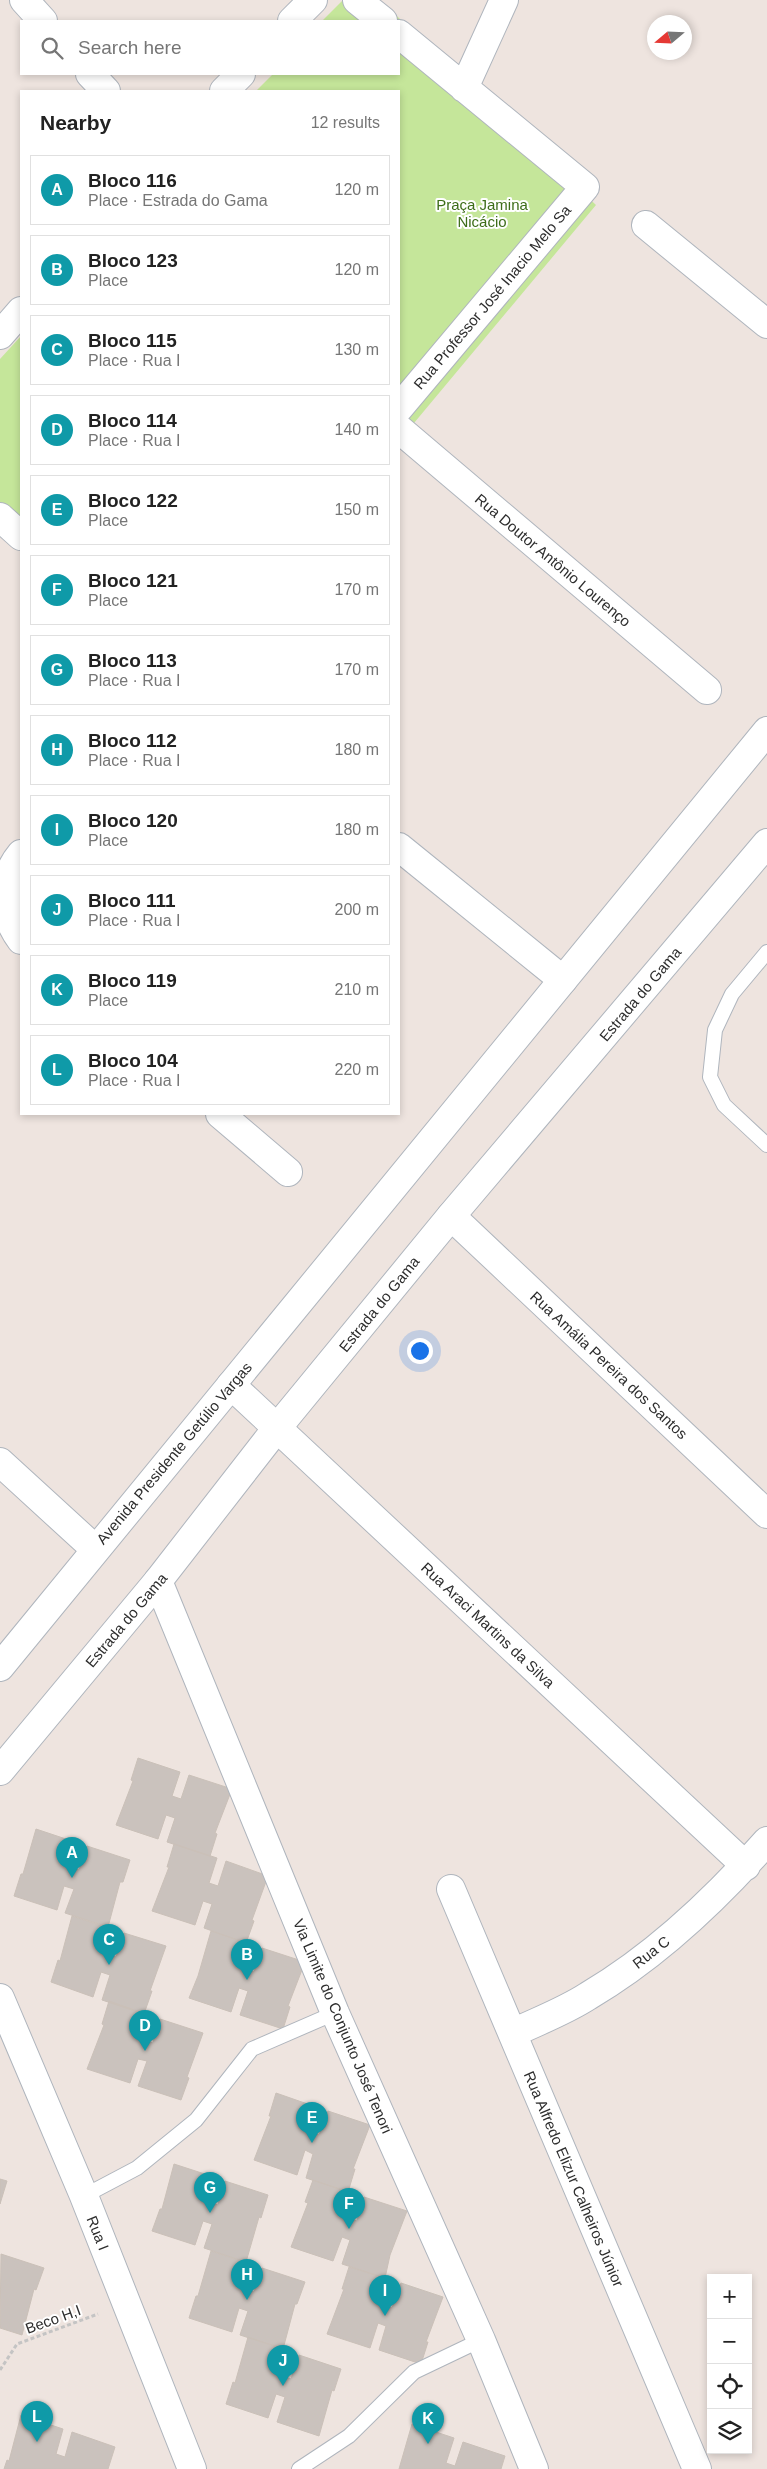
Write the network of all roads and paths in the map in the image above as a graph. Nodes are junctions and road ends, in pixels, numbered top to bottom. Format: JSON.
{"nodes":[{"id":1,"x":24,"y":0,"type":"edge"},
{"id":2,"x":313,"y":0,"type":"edge"},
{"id":3,"x":357,"y":0,"type":"edge"},
{"id":4,"x":504,"y":0,"type":"edge"},
{"id":5,"x":42,"y":20,"type":"edge"},
{"id":6,"x":293,"y":20,"type":"edge"},
{"id":7,"x":382,"y":20,"type":"edge"},
{"id":8,"x":400,"y":35,"type":"edge"},
{"id":9,"x":91,"y":75,"type":"edge"},
{"id":10,"x":240,"y":75,"type":"edge"},
{"id":11,"x":464,"y":88,"type":"junction"},
{"id":12,"x":105,"y":90,"type":"edge"},
{"id":13,"x":225,"y":90,"type":"edge"},
{"id":14,"x":646,"y":225,"type":"dead end"},
{"id":15,"x":20,"y":312,"type":"edge"},
{"id":16,"x":767,"y":324,"type":"edge"},
{"id":17,"x":0,"y":335,"type":"edge"},
{"id":18,"x":400,"y":407,"type":"edge"},
{"id":19,"x":400,"y":431,"type":"edge"},
{"id":20,"x":0,"y":517,"type":"edge"},
{"id":21,"x":20,"y":535,"type":"edge"},
{"id":22,"x":707,"y":690,"type":"dead end"},
{"id":23,"x":767,"y":731,"type":"edge"},
{"id":24,"x":767,"y":843,"type":"edge"},
{"id":25,"x":400,"y":847,"type":"edge"},
{"id":26,"x":20,"y":855,"type":"edge"},
{"id":27,"x":20,"y":939,"type":"edge"},
{"id":28,"x":767,"y":952,"type":"edge"},
{"id":29,"x":563,"y":980,"type":"junction"},
{"id":30,"x":221,"y":1115,"type":"edge"},
{"id":31,"x":767,"y":1145,"type":"edge"},
{"id":32,"x":288,"y":1172,"type":"dead end"},
{"id":33,"x":450,"y":1216,"type":"junction"},
{"id":34,"x":231,"y":1385,"type":"junction"},
{"id":35,"x":277,"y":1428,"type":"junction"},
{"id":36,"x":0,"y":1462,"type":"edge"},
{"id":37,"x":767,"y":1514,"type":"edge"},
{"id":38,"x":95,"y":1549,"type":"junction"},
{"id":39,"x":158,"y":1581,"type":"junction"},
{"id":40,"x":0,"y":1667,"type":"edge"},
{"id":41,"x":0,"y":1771,"type":"edge"},
{"id":42,"x":767,"y":1841,"type":"edge"},
{"id":43,"x":746,"y":1866,"type":"junction"},
{"id":44,"x":451,"y":1889,"type":"dead end"},
{"id":45,"x":0,"y":1998,"type":"edge"},
{"id":46,"x":335,"y":2013,"type":"junction"},
{"id":47,"x":513,"y":2033,"type":"junction"},
{"id":48,"x":84,"y":2196,"type":"junction"},
{"id":49,"x":126,"y":2302,"type":"junction"},
{"id":50,"x":481,"y":2340,"type":"junction"},
{"id":51,"x":0,"y":2370,"type":"edge"},
{"id":52,"x":192,"y":2469,"type":"edge"},
{"id":53,"x":299,"y":2469,"type":"edge"},
{"id":54,"x":534,"y":2469,"type":"edge"},
{"id":55,"x":697,"y":2469,"type":"edge"}],
"edges":[{"from":1,"to":5,"type":"street"},
{"from":2,"to":6,"type":"street"},
{"from":3,"to":7,"type":"street"},
{"from":4,"to":11,"type":"street"},
{"from":8,"to":11,"type":"street"},
{"from":9,"to":12,"type":"street"},
{"from":10,"to":13,"type":"street"},
{"from":11,"to":18,"type":"street","name":"Rua Professor José Inacio Melo Sa"},
{"from":14,"to":16,"type":"street"},
{"from":15,"to":17,"type":"street"},
{"from":19,"to":22,"type":"street","name":"Rua Doutor Antônio Lourenço"},
{"from":20,"to":21,"type":"street"},
{"from":23,"to":29,"type":"street"},
{"from":24,"to":33,"type":"street","name":"Estrada do Gama"},
{"from":25,"to":29,"type":"street"},
{"from":26,"to":27,"type":"street"},
{"from":28,"to":31,"type":"lane"},
{"from":29,"to":34,"type":"street","name":"Avenida Presidente Getúlio Vargas"},
{"from":30,"to":32,"type":"street"},
{"from":33,"to":35,"type":"street","name":"Estrada do Gama"},
{"from":33,"to":37,"type":"street","name":"Rua Amália Pereira dos Santos"},
{"from":34,"to":35,"type":"street","name":"Rua Araci Martins da Silva"},
{"from":34,"to":38,"type":"street","name":"Avenida Presidente Getúlio Vargas"},
{"from":35,"to":39,"type":"street","name":"Estrada do Gama"},
{"from":35,"to":43,"type":"street","name":"Rua Araci Martins da Silva"},
{"from":36,"to":38,"type":"street"},
{"from":38,"to":40,"type":"street","name":"Avenida Presidente Getúlio Vargas"},
{"from":39,"to":41,"type":"street","name":"Estrada do Gama"},
{"from":39,"to":46,"type":"street","name":"Via Limite do Conjunto José Tenori"},
{"from":42,"to":43,"type":"street","name":"Rua C"},
{"from":43,"to":47,"type":"street","name":"Rua C"},
{"from":44,"to":47,"type":"street","name":"Rua Alfredo Elizur Calheiros Júnior"},
{"from":45,"to":48,"type":"street","name":"Rua I"},
{"from":46,"to":48,"type":"lane"},
{"from":46,"to":50,"type":"street","name":"Via Limite do Conjunto José Tenori"},
{"from":47,"to":55,"type":"street","name":"Rua Alfredo Elizur Calheiros Júnior"},
{"from":48,"to":49,"type":"street","name":"Rua I"},
{"from":49,"to":51,"type":"path","name":"Beco H,I"},
{"from":49,"to":52,"type":"street","name":"Rua I"},
{"from":50,"to":53,"type":"lane"},
{"from":50,"to":54,"type":"street","name":"Via Limite do Conjunto José Tenori"}]}
